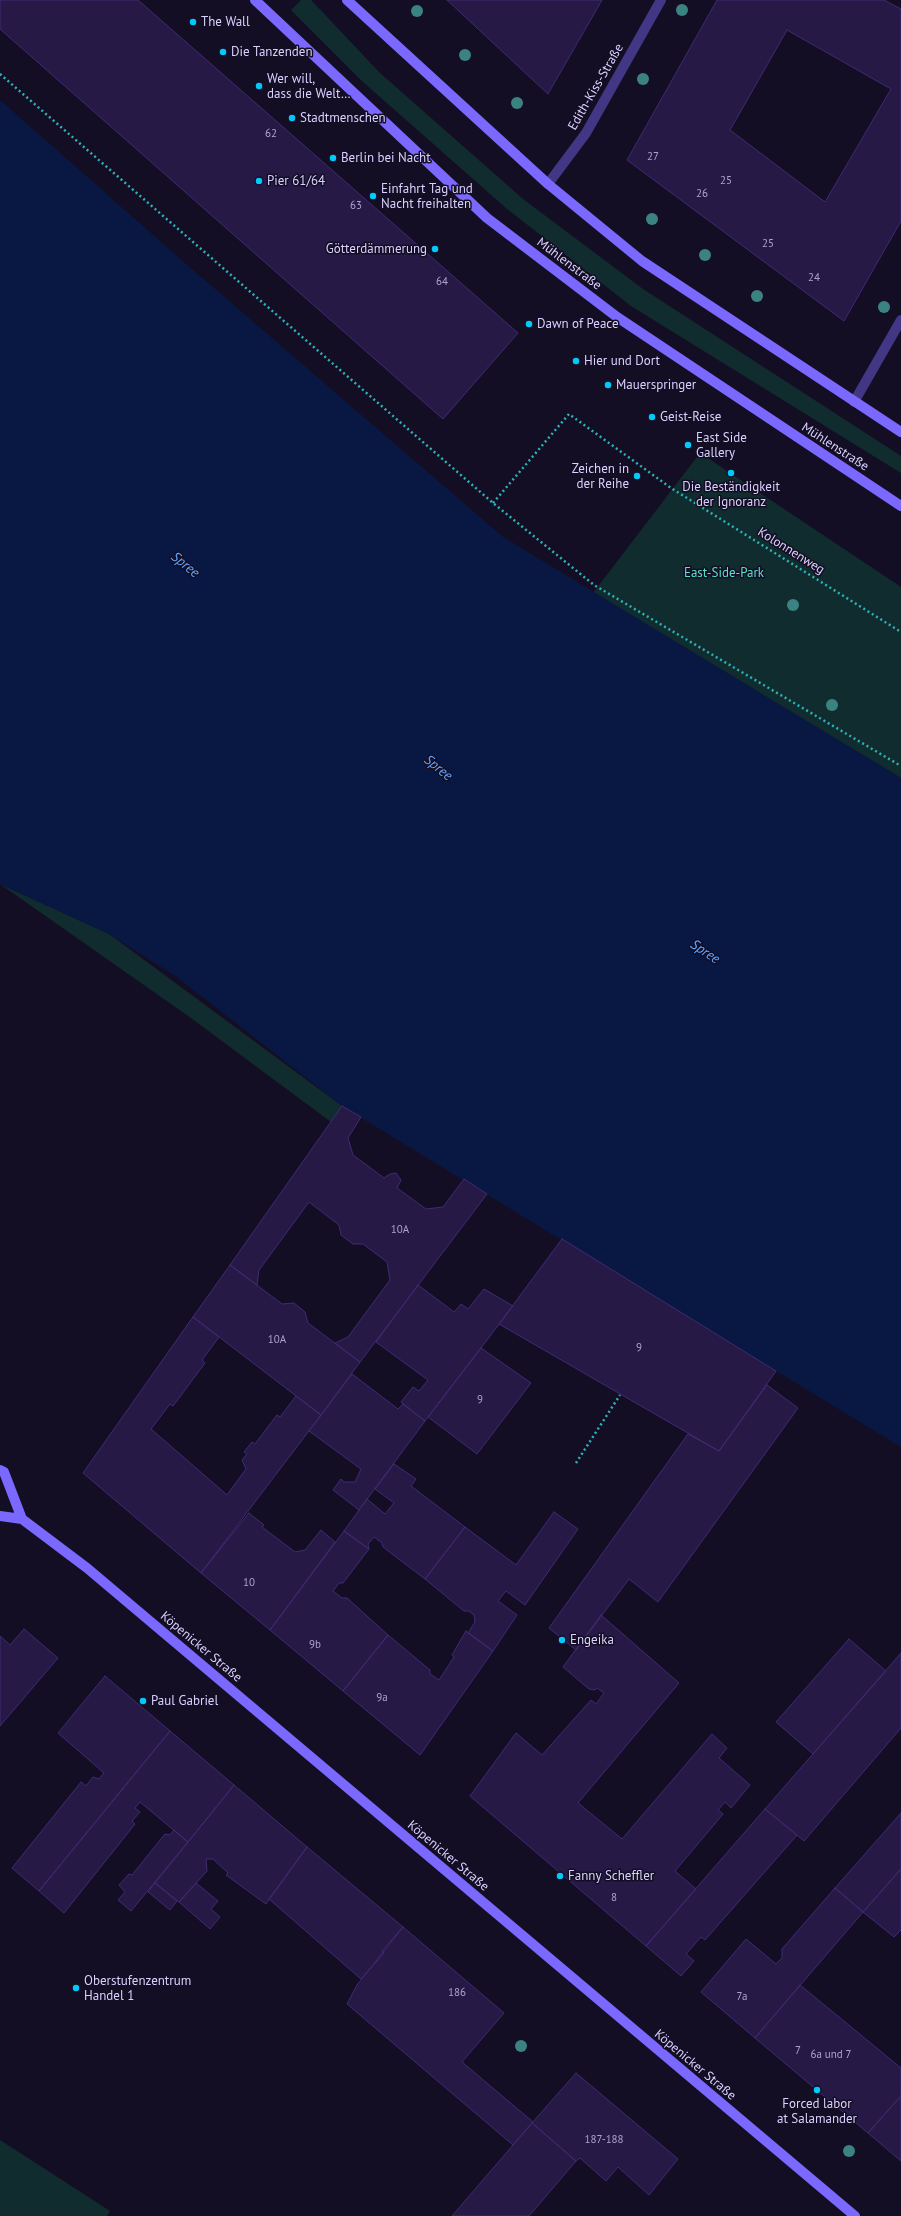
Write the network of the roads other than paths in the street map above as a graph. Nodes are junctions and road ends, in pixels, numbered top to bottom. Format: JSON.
{"nodes":[{"id":1,"x":255,"y":0,"type":"edge"},
{"id":2,"x":347,"y":0,"type":"edge"},
{"id":3,"x":661,"y":0,"type":"edge"},
{"id":4,"x":548,"y":184,"type":"junction"},
{"id":5,"x":901,"y":320,"type":"edge"},
{"id":6,"x":854,"y":402,"type":"junction"},
{"id":7,"x":901,"y":432,"type":"edge"},
{"id":8,"x":901,"y":506,"type":"edge"},
{"id":9,"x":0,"y":1470,"type":"edge"},
{"id":10,"x":0,"y":1516,"type":"edge"},
{"id":11,"x":22,"y":1519,"type":"junction"},
{"id":12,"x":855,"y":2216,"type":"edge"}],
"edges":[{"from":1,"to":8,"type":"main road","name":"Mühlenstraße"},
{"from":2,"to":4,"type":"main road"},
{"from":3,"to":4,"type":"street","name":"Edith-Kiss-Straße"},
{"from":4,"to":6,"type":"main road"},
{"from":5,"to":6,"type":"street"},
{"from":6,"to":7,"type":"main road"},
{"from":9,"to":11,"type":"main road"},
{"from":10,"to":11,"type":"main road","name":"Köpenicker Straße"},
{"from":11,"to":12,"type":"main road","name":"Köpenicker Straße"}]}
